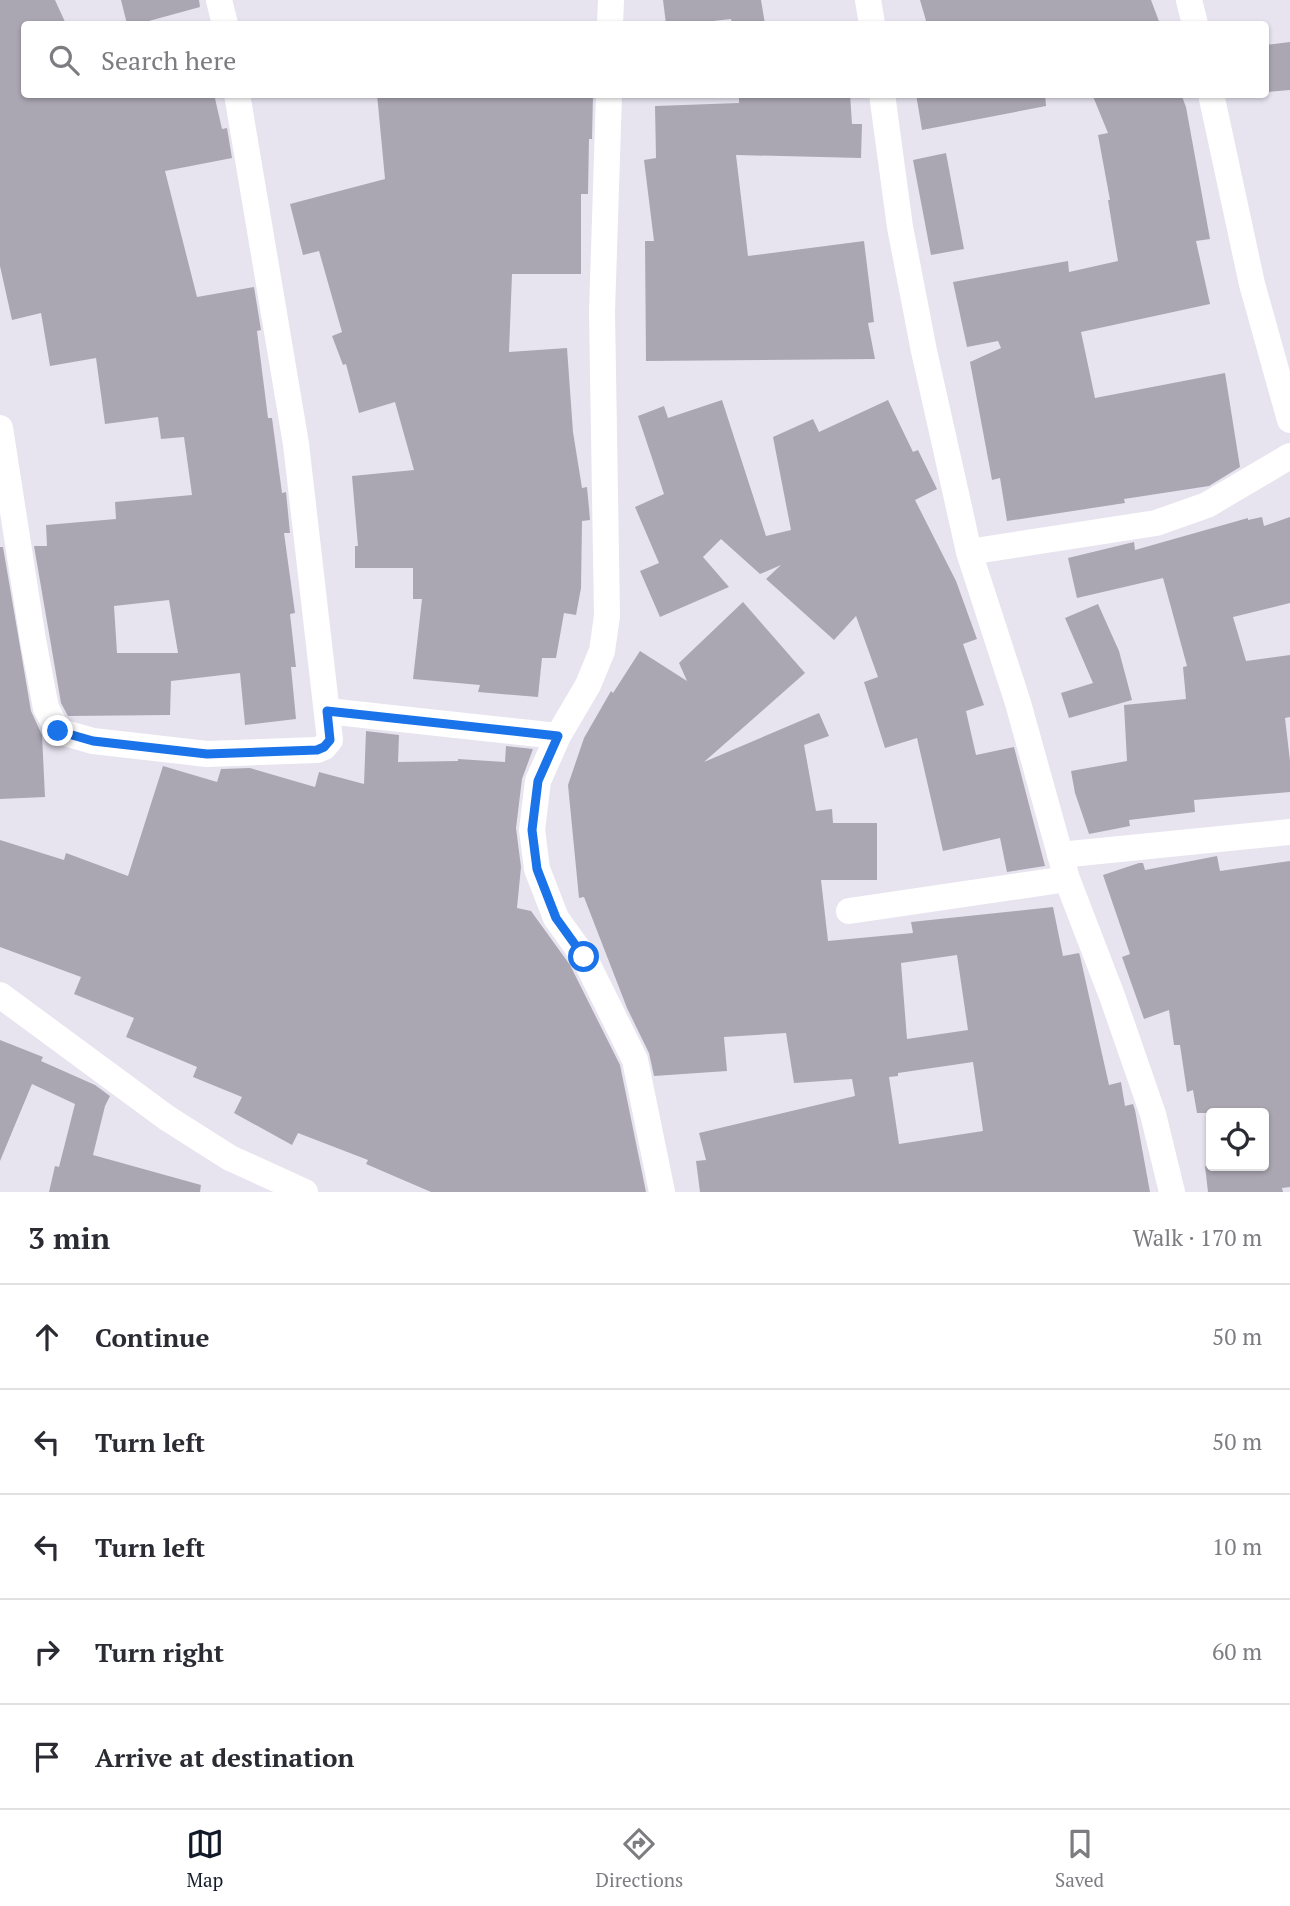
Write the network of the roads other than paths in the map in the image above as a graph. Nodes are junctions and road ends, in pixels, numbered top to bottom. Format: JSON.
{"nodes":[{"id":1,"x":219,"y":0,"type":"edge"},
{"id":2,"x":611,"y":0,"type":"edge"},
{"id":3,"x":868,"y":0,"type":"edge"},
{"id":4,"x":1189,"y":0,"type":"edge"},
{"id":5,"x":224,"y":21,"type":"edge"},
{"id":6,"x":610,"y":21,"type":"edge"},
{"id":7,"x":872,"y":21,"type":"edge"},
{"id":8,"x":1194,"y":21,"type":"edge"},
{"id":9,"x":237,"y":98,"type":"edge"},
{"id":10,"x":608,"y":98,"type":"edge"},
{"id":11,"x":883,"y":98,"type":"edge"},
{"id":12,"x":1212,"y":98,"type":"edge"},
{"id":13,"x":1290,"y":420,"type":"edge"},
{"id":14,"x":0,"y":428,"type":"edge"},
{"id":15,"x":1290,"y":456,"type":"edge"},
{"id":16,"x":969,"y":552,"type":"junction"},
{"id":17,"x":327,"y":711,"type":"junction"},
{"id":18,"x":558,"y":736,"type":"junction"},
{"id":19,"x":1290,"y":832,"type":"edge"},
{"id":20,"x":1063,"y":867,"type":"junction"},
{"id":21,"x":849,"y":911,"type":"dead end"},
{"id":22,"x":0,"y":995,"type":"edge"},
{"id":23,"x":306,"y":1192,"type":"edge"},
{"id":24,"x":662,"y":1192,"type":"edge"},
{"id":25,"x":1172,"y":1192,"type":"edge"}],
"edges":[{"from":1,"to":5,"type":"street"},
{"from":2,"to":6,"type":"street"},
{"from":3,"to":7,"type":"street"},
{"from":4,"to":8,"type":"street"},
{"from":9,"to":17,"type":"street"},
{"from":10,"to":18,"type":"street"},
{"from":11,"to":16,"type":"street"},
{"from":12,"to":13,"type":"street"},
{"from":14,"to":17,"type":"street"},
{"from":15,"to":16,"type":"street"},
{"from":16,"to":20,"type":"street"},
{"from":17,"to":18,"type":"street"},
{"from":18,"to":24,"type":"street"},
{"from":19,"to":20,"type":"street"},
{"from":20,"to":21,"type":"street"},
{"from":20,"to":25,"type":"street"},
{"from":22,"to":23,"type":"street"}]}
